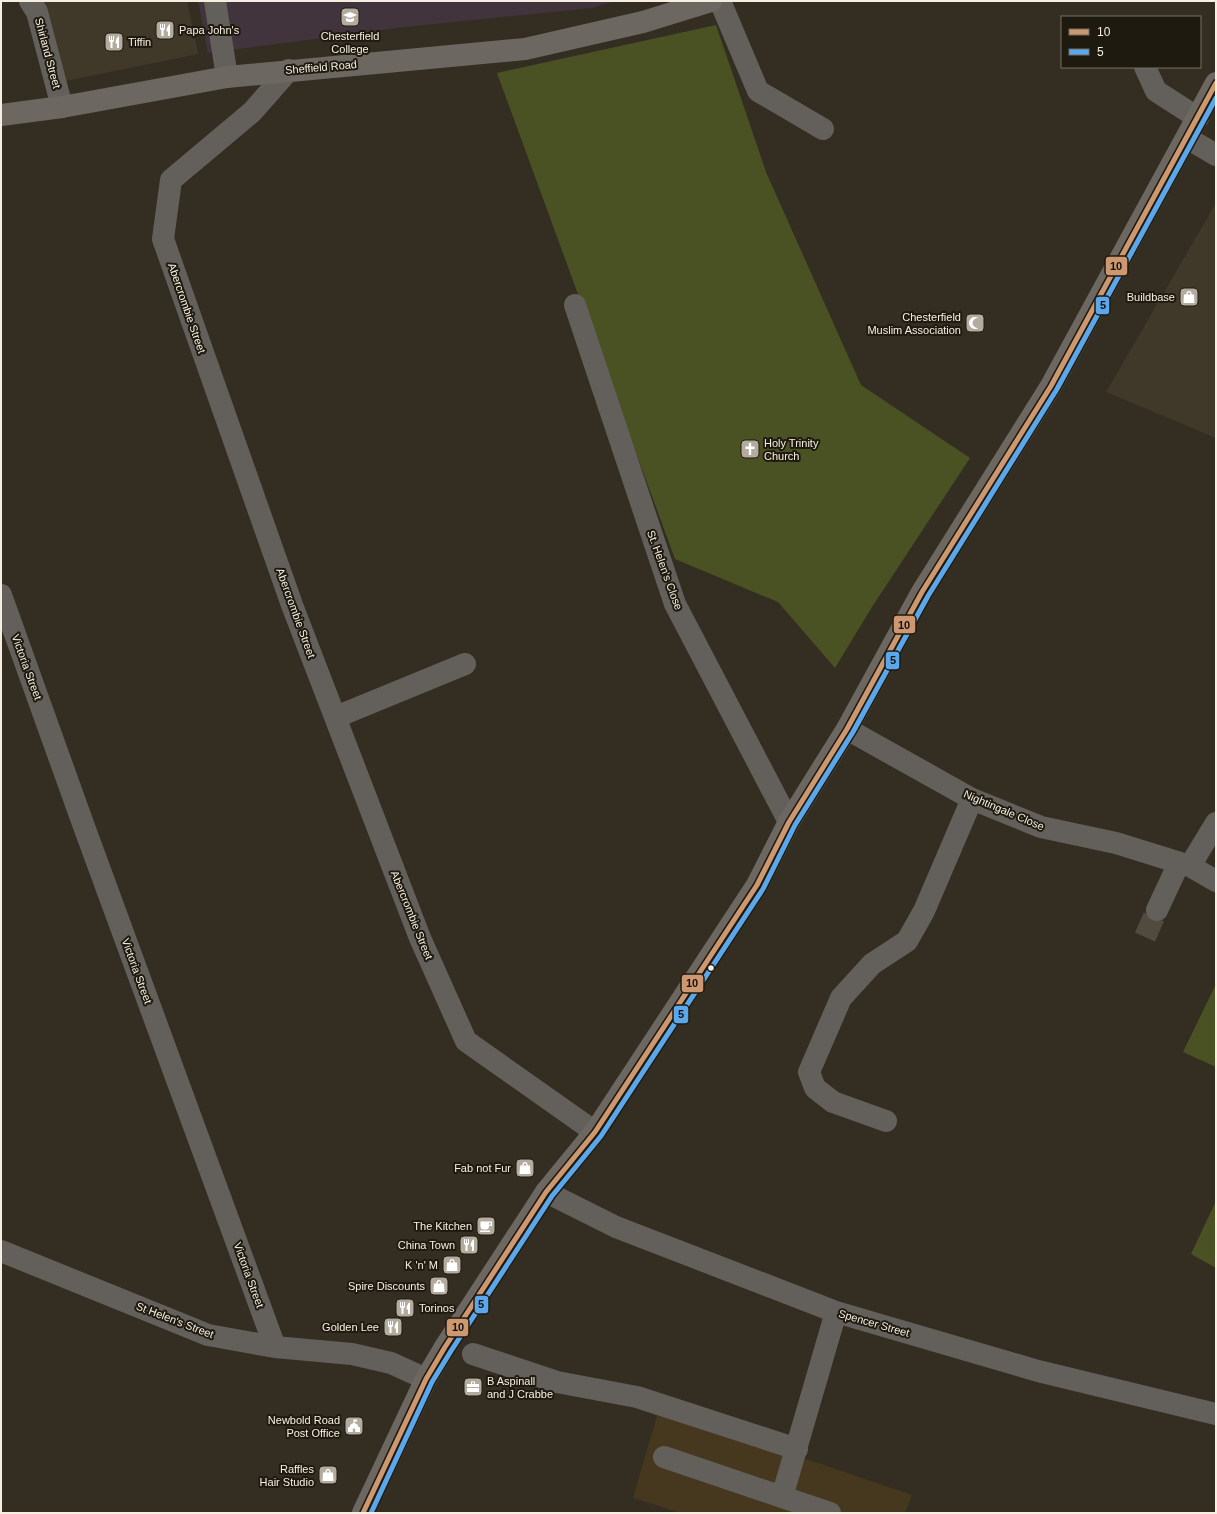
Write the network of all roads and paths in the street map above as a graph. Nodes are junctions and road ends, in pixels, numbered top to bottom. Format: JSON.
{"nodes":[{"id":1,"x":30,"y":1,"type":"edge"},
{"id":2,"x":215,"y":1,"type":"edge"},
{"id":3,"x":711,"y":1,"type":"edge"},
{"id":4,"x":720,"y":1,"type":"edge"},
{"id":5,"x":1145,"y":68,"type":"edge"},
{"id":6,"x":289,"y":70,"type":"junction"},
{"id":7,"x":227,"y":77,"type":"junction"},
{"id":8,"x":1216,"y":83,"type":"edge"},
{"id":9,"x":62,"y":107,"type":"junction"},
{"id":10,"x":1,"y":115,"type":"edge"},
{"id":11,"x":1198,"y":118,"type":"junction"},
{"id":12,"x":823,"y":129,"type":"dead end"},
{"id":13,"x":1187,"y":138,"type":"junction"},
{"id":14,"x":1216,"y":155,"type":"edge"},
{"id":15,"x":575,"y":305,"type":"dead end"},
{"id":16,"x":1,"y":595,"type":"edge"},
{"id":17,"x":465,"y":664,"type":"dead end"},
{"id":18,"x":336,"y":717,"type":"junction"},
{"id":19,"x":847,"y":729,"type":"junction"},
{"id":20,"x":972,"y":799,"type":"junction"},
{"id":21,"x":789,"y":822,"type":"junction"},
{"id":22,"x":1216,"y":823,"type":"edge"},
{"id":23,"x":1185,"y":865,"type":"junction"},
{"id":24,"x":1216,"y":881,"type":"edge"},
{"id":25,"x":1157,"y":910,"type":"tunnel mouth"},
{"id":26,"x":886,"y":1120,"type":"dead end"},
{"id":27,"x":595,"y":1132,"type":"junction"},
{"id":28,"x":546,"y":1192,"type":"junction"},
{"id":29,"x":1,"y":1251,"type":"edge"},
{"id":30,"x":836,"y":1312,"type":"junction"},
{"id":31,"x":276,"y":1347,"type":"junction"},
{"id":32,"x":473,"y":1354,"type":"dead end"},
{"id":33,"x":426,"y":1379,"type":"junction"},
{"id":34,"x":1216,"y":1414,"type":"edge"},
{"id":35,"x":797,"y":1449,"type":"junction"},
{"id":36,"x":664,"y":1458,"type":"dead end"},
{"id":37,"x":782,"y":1497,"type":"junction"},
{"id":38,"x":363,"y":1513,"type":"edge"},
{"id":39,"x":830,"y":1513,"type":"edge"}],
"edges":[{"from":1,"to":9,"type":"street","name":"Shirland Street"},
{"from":2,"to":7,"type":"street"},
{"from":3,"to":6,"type":"main road","name":"Sheffield Road"},
{"from":4,"to":12,"type":"street"},
{"from":5,"to":11,"type":"street"},
{"from":6,"to":7,"type":"main road","name":"Sheffield Road"},
{"from":6,"to":18,"type":"street","name":"Abercrombie Street"},
{"from":7,"to":9,"type":"main road","name":"Sheffield Road"},
{"from":8,"to":11,"type":"main road"},
{"from":9,"to":10,"type":"main road","name":"Sheffield Road"},
{"from":11,"to":13,"type":"main road"},
{"from":13,"to":14,"type":"street"},
{"from":13,"to":19,"type":"main road"},
{"from":15,"to":21,"type":"street","name":"St. Helen's Close"},
{"from":16,"to":31,"type":"street","name":"Victoria Street"},
{"from":17,"to":18,"type":"street"},
{"from":18,"to":27,"type":"street","name":"Abercrombie Street"},
{"from":19,"to":20,"type":"street","name":"Nightingale Close"},
{"from":19,"to":21,"type":"main road"},
{"from":20,"to":23,"type":"street","name":"Nightingale Close"},
{"from":20,"to":26,"type":"street"},
{"from":21,"to":27,"type":"main road"},
{"from":22,"to":23,"type":"street"},
{"from":23,"to":24,"type":"street","name":"Nightingale Close"},
{"from":23,"to":25,"type":"street"},
{"from":27,"to":28,"type":"main road"},
{"from":28,"to":30,"type":"street","name":"Spencer Street"},
{"from":28,"to":33,"type":"main road"},
{"from":29,"to":31,"type":"street","name":"St Helen's Street"},
{"from":30,"to":34,"type":"street","name":"Spencer Street"},
{"from":30,"to":35,"type":"street"},
{"from":31,"to":33,"type":"street","name":"St Helen's Street"},
{"from":32,"to":35,"type":"street"},
{"from":33,"to":38,"type":"main road"},
{"from":35,"to":37,"type":"street"},
{"from":36,"to":37,"type":"street"},
{"from":37,"to":39,"type":"street"}]}
